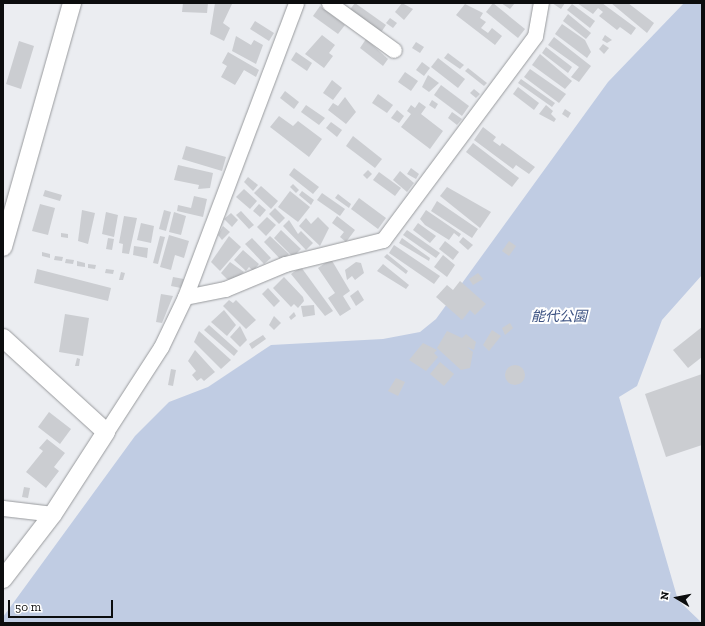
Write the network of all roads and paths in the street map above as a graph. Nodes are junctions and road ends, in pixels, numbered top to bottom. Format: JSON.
{"nodes":[{"id":1,"x":72,"y":3,"type":"edge"},
{"id":2,"x":296,"y":3,"type":"edge"},
{"id":3,"x":329,"y":3,"type":"edge"},
{"id":4,"x":540,"y":3,"type":"edge"},
{"id":5,"x":394,"y":50,"type":"dead end"},
{"id":6,"x":3,"y":247,"type":"edge"},
{"id":7,"x":185,"y":297,"type":"junction"},
{"id":8,"x":3,"y":338,"type":"edge"},
{"id":9,"x":106,"y":432,"type":"junction"},
{"id":10,"x":3,"y":508,"type":"edge"},
{"id":11,"x":53,"y":514,"type":"junction"},
{"id":12,"x":3,"y":579,"type":"edge"}],
"edges":[{"from":1,"to":6,"type":"street"},
{"from":2,"to":7,"type":"street"},
{"from":3,"to":5,"type":"street"},
{"from":4,"to":7,"type":"street"},
{"from":7,"to":9,"type":"street"},
{"from":8,"to":9,"type":"street"},
{"from":9,"to":11,"type":"street"},
{"from":10,"to":11,"type":"street"},
{"from":11,"to":12,"type":"street"}]}
